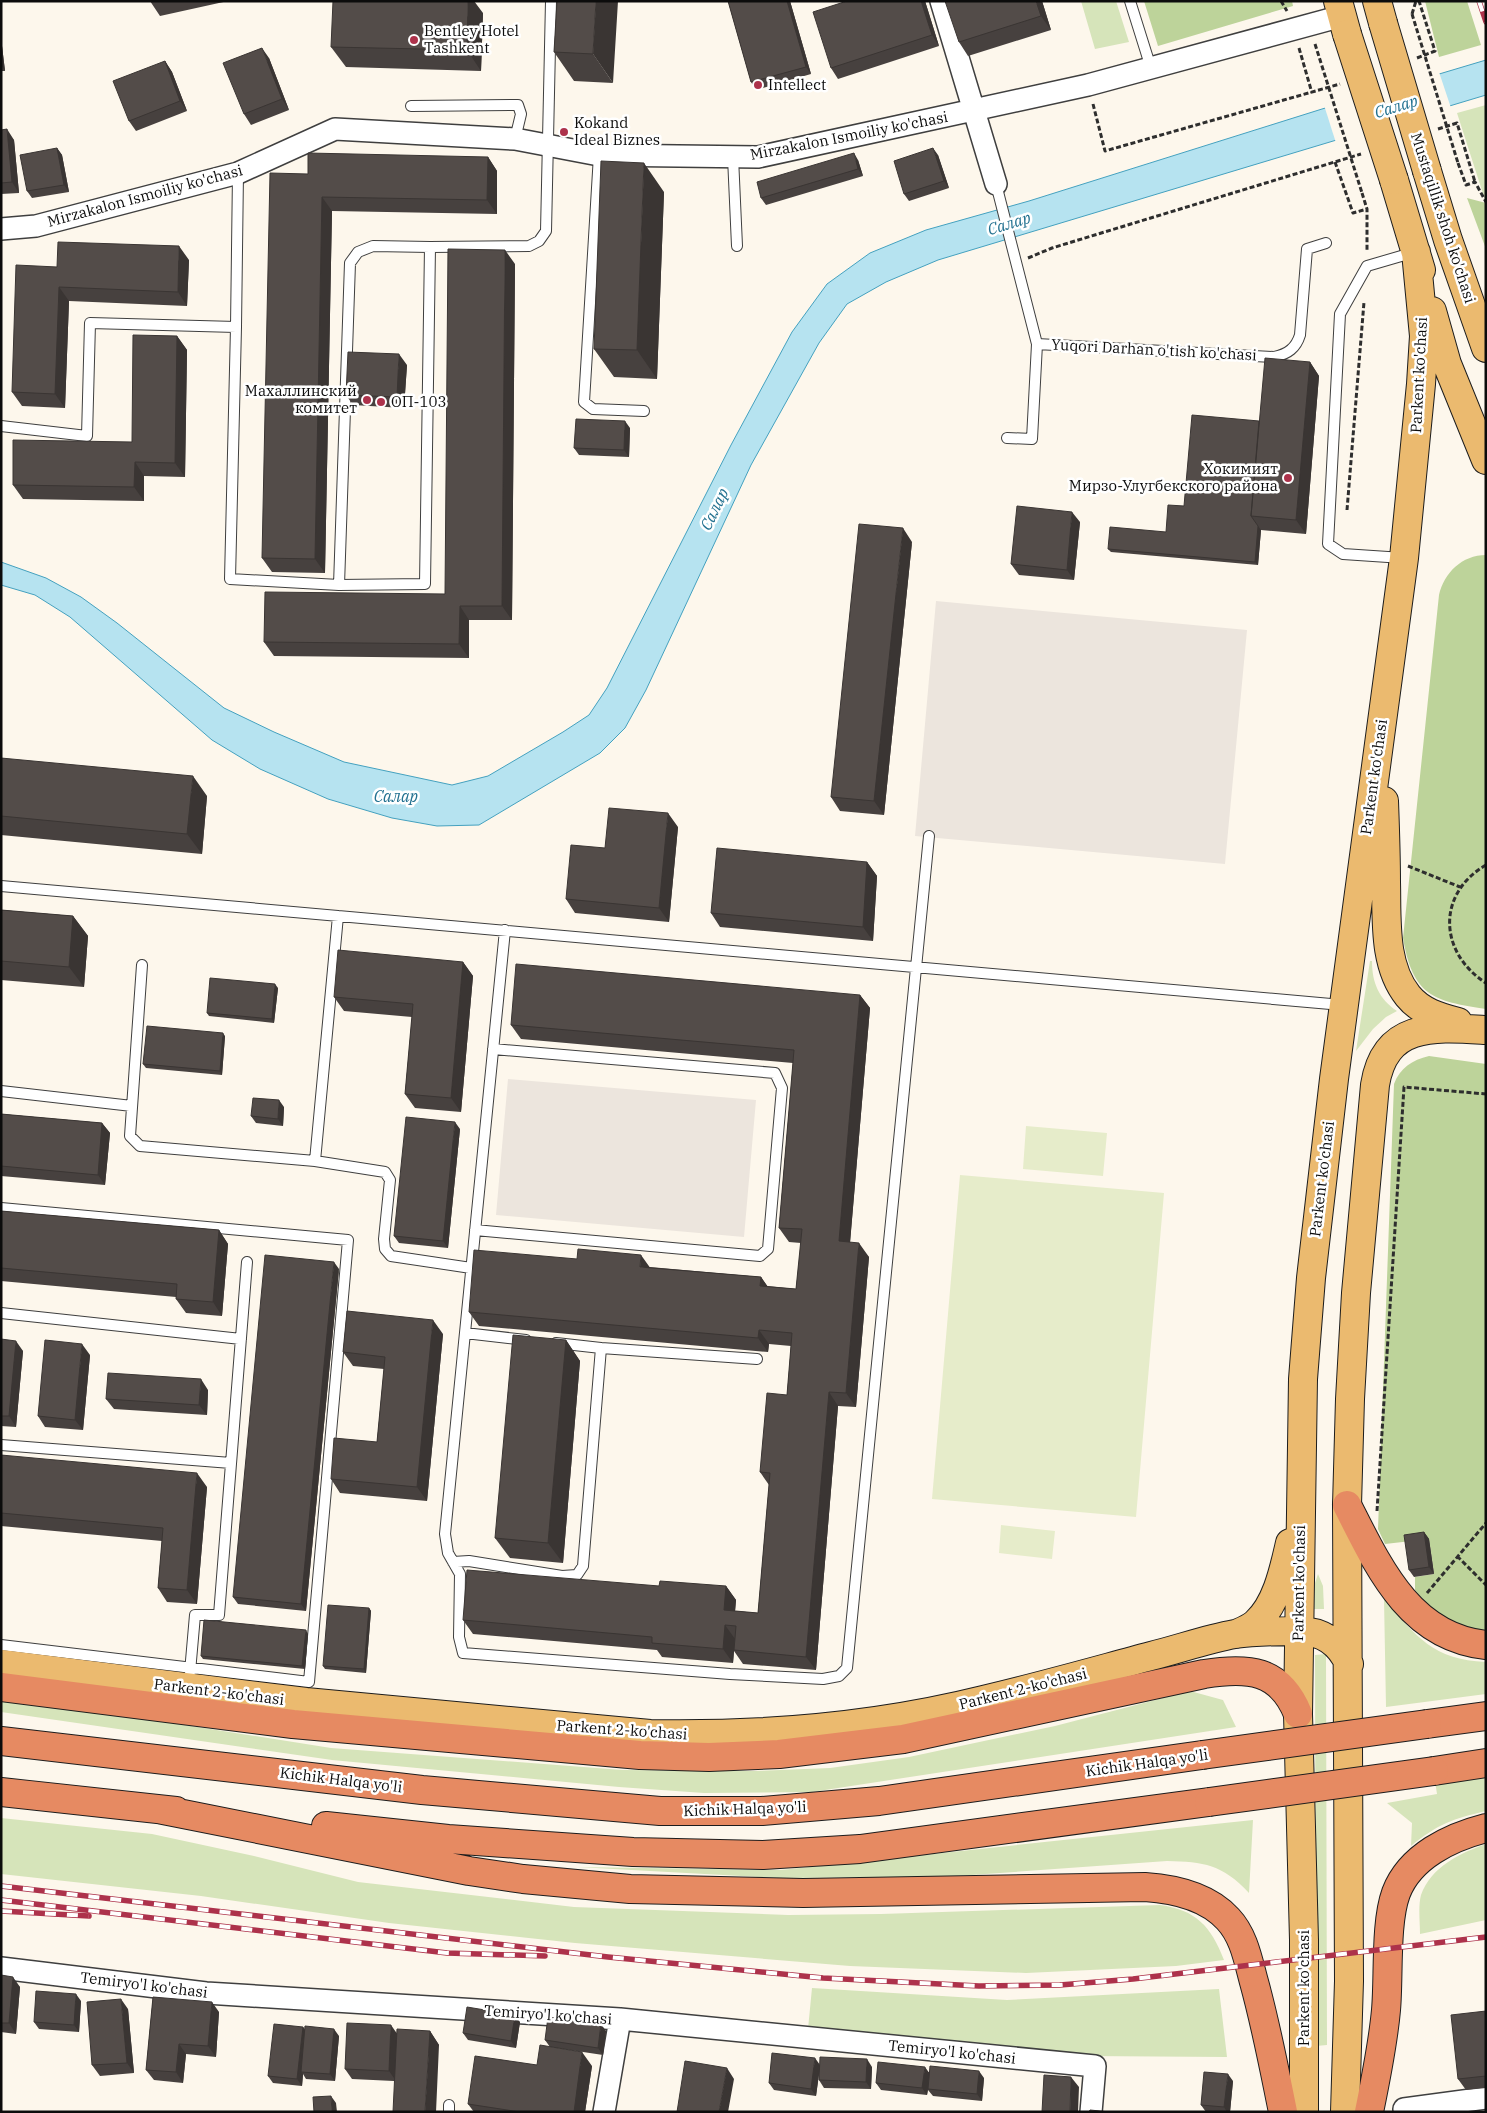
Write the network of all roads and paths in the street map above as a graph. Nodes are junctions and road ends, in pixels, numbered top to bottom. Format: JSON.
{"nodes":[{"id":1,"x":551,"y":1,"type":"edge"},
{"id":2,"x":941,"y":1,"type":"edge"},
{"id":3,"x":1130,"y":1,"type":"edge"},
{"id":4,"x":1417,"y":1,"type":"edge"},
{"id":5,"x":1380,"y":12,"type":"edge"},
{"id":6,"x":1342,"y":17,"type":"edge"},
{"id":7,"x":1297,"y":41,"type":"dead end"},
{"id":8,"x":1315,"y":44,"type":"dead end"},
{"id":9,"x":1433,"y":52,"type":"dead end"},
{"id":10,"x":1151,"y":68,"type":"junction"},
{"id":11,"x":1088,"y":85,"type":"junction"},
{"id":12,"x":1320,"y":91,"type":"dead end"},
{"id":13,"x":1312,"y":93,"type":"junction"},
{"id":14,"x":411,"y":106,"type":"dead end"},
{"id":15,"x":974,"y":110,"type":"junction"},
{"id":16,"x":1458,"y":123,"type":"dead end"},
{"id":17,"x":514,"y":139,"type":"junction"},
{"id":18,"x":548,"y":145,"type":"junction"},
{"id":19,"x":599,"y":155,"type":"junction"},
{"id":20,"x":733,"y":157,"type":"junction"},
{"id":21,"x":1341,"y":160,"type":"dead end"},
{"id":22,"x":1335,"y":162,"type":"junction"},
{"id":23,"x":238,"y":173,"type":"junction"},
{"id":24,"x":1475,"y":182,"type":"junction"},
{"id":25,"x":996,"y":184,"type":"joint"},
{"id":26,"x":1486,"y":202,"type":"edge"},
{"id":27,"x":1368,"y":209,"type":"junction"},
{"id":28,"x":1,"y":229,"type":"edge"},
{"id":29,"x":1326,"y":243,"type":"dead end"},
{"id":30,"x":737,"y":246,"type":"dead end"},
{"id":31,"x":430,"y":247,"type":"junction"},
{"id":32,"x":1416,"y":252,"type":"junction"},
{"id":33,"x":1017,"y":263,"type":"junction"},
{"id":34,"x":1367,"y":266,"type":"junction"},
{"id":35,"x":236,"y":327,"type":"junction"},
{"id":36,"x":1037,"y":344,"type":"junction"},
{"id":37,"x":1486,"y":348,"type":"edge"},
{"id":38,"x":644,"y":411,"type":"dead end"},
{"id":39,"x":1,"y":426,"type":"edge"},
{"id":40,"x":1007,"y":438,"type":"dead end"},
{"id":41,"x":1486,"y":460,"type":"edge"},
{"id":42,"x":1346,"y":514,"type":"dead end"},
{"id":43,"x":1404,"y":558,"type":"junction"},
{"id":44,"x":339,"y":585,"type":"junction"},
{"id":45,"x":1382,"y":717,"type":"junction"},
{"id":46,"x":929,"y":836,"type":"dead end"},
{"id":47,"x":1486,"y":865,"type":"edge"},
{"id":48,"x":1407,"y":866,"type":"dead end"},
{"id":49,"x":1,"y":886,"type":"edge"},
{"id":50,"x":1460,"y":887,"type":"junction"},
{"id":51,"x":338,"y":916,"type":"junction"},
{"id":52,"x":505,"y":930,"type":"junction"},
{"id":53,"x":142,"y":965,"type":"dead end"},
{"id":54,"x":1486,"y":983,"type":"edge"},
{"id":55,"x":1344,"y":1006,"type":"junction"},
{"id":56,"x":1486,"y":1029,"type":"edge"},
{"id":57,"x":493,"y":1049,"type":"junction"},
{"id":58,"x":1,"y":1091,"type":"edge"},
{"id":59,"x":1486,"y":1094,"type":"edge"},
{"id":60,"x":132,"y":1106,"type":"junction"},
{"id":61,"x":315,"y":1161,"type":"junction"},
{"id":62,"x":1,"y":1208,"type":"edge"},
{"id":63,"x":475,"y":1230,"type":"junction"},
{"id":64,"x":248,"y":1262,"type":"dead end"},
{"id":65,"x":471,"y":1268,"type":"junction"},
{"id":66,"x":1,"y":1313,"type":"edge"},
{"id":67,"x":465,"y":1333,"type":"junction"},
{"id":68,"x":241,"y":1339,"type":"junction"},
{"id":69,"x":601,"y":1348,"type":"junction"},
{"id":70,"x":757,"y":1359,"type":"edge"},
{"id":71,"x":1,"y":1445,"type":"edge"},
{"id":72,"x":231,"y":1463,"type":"junction"},
{"id":73,"x":1300,"y":1503,"type":"junction"},
{"id":74,"x":1347,"y":1504,"type":"junction"},
{"id":75,"x":1377,"y":1505,"type":"dead end"},
{"id":76,"x":1486,"y":1523,"type":"edge"},
{"id":77,"x":1457,"y":1556,"type":"junction"},
{"id":78,"x":454,"y":1562,"type":"junction"},
{"id":79,"x":1486,"y":1585,"type":"edge"},
{"id":80,"x":1424,"y":1597,"type":"dead end"},
{"id":81,"x":1298,"y":1631,"type":"junction"},
{"id":82,"x":1236,"y":1634,"type":"junction"},
{"id":83,"x":1,"y":1645,"type":"edge"},
{"id":84,"x":1486,"y":1645,"type":"edge"},
{"id":85,"x":1,"y":1664,"type":"edge"},
{"id":86,"x":1349,"y":1664,"type":"junction"},
{"id":87,"x":1,"y":1687,"type":"edge"},
{"id":88,"x":187,"y":1699,"type":"junction"},
{"id":89,"x":1298,"y":1714,"type":"junction"},
{"id":90,"x":1486,"y":1716,"type":"edge"},
{"id":91,"x":1,"y":1741,"type":"edge"},
{"id":92,"x":1486,"y":1763,"type":"edge"},
{"id":93,"x":1,"y":1792,"type":"edge"},
{"id":94,"x":158,"y":1809,"type":"junction"},
{"id":95,"x":1486,"y":1828,"type":"edge"},
{"id":96,"x":1,"y":1968,"type":"edge"},
{"id":97,"x":620,"y":2019,"type":"junction"},
{"id":98,"x":1486,"y":2098,"type":"edge"},
{"id":99,"x":1404,"y":2109,"type":"dead end"},
{"id":100,"x":604,"y":2112,"type":"edge"},
{"id":101,"x":1092,"y":2112,"type":"edge"},
{"id":102,"x":1283,"y":2112,"type":"edge"},
{"id":103,"x":1304,"y":2112,"type":"edge"},
{"id":104,"x":1345,"y":2112,"type":"edge"},
{"id":105,"x":1369,"y":2112,"type":"edge"}],
"edges":[{"from":1,"to":18,"type":"lane"},
{"from":2,"to":15,"type":"street","name":"Yuqori Darhan o'tish ko'chasi"},
{"from":3,"to":10,"type":"lane"},
{"from":4,"to":9,"type":"path"},
{"from":4,"to":24,"type":"path","bridge":true},
{"from":5,"to":37,"type":"main road","name":"Mustaqillik shoh ko'chasi","bridge":true},
{"from":6,"to":10,"type":"street","name":"Mirzakalon Ismoiliy ko'chasi"},
{"from":6,"to":32,"type":"main road","bridge":true},
{"from":7,"to":13,"type":"path"},
{"from":8,"to":27,"type":"path","bridge":true},
{"from":10,"to":11,"type":"street","name":"Mirzakalon Ismoiliy ko'chasi"},
{"from":11,"to":13,"type":"path"},
{"from":11,"to":15,"type":"street","name":"Mirzakalon Ismoiliy ko'chasi"},
{"from":12,"to":13,"type":"path"},
{"from":14,"to":17,"type":"lane"},
{"from":15,"to":20,"type":"street","name":"Mirzakalon Ismoiliy ko'chasi"},
{"from":15,"to":25,"type":"street","name":"Yuqori Darhan o'tish ko'chasi"},
{"from":16,"to":24,"type":"path"},
{"from":17,"to":18,"type":"street","name":"Mirzakalon Ismoiliy ko'chasi"},
{"from":17,"to":23,"type":"street","name":"Mirzakalon Ismoiliy ko'chasi"},
{"from":18,"to":19,"type":"street","name":"Mirzakalon Ismoiliy ko'chasi"},
{"from":18,"to":31,"type":"lane"},
{"from":19,"to":20,"type":"street","name":"Mirzakalon Ismoiliy ko'chasi"},
{"from":19,"to":38,"type":"lane"},
{"from":20,"to":30,"type":"lane"},
{"from":21,"to":22,"type":"path"},
{"from":22,"to":27,"type":"path"},
{"from":22,"to":33,"type":"path"},
{"from":23,"to":28,"type":"street","name":"Mirzakalon Ismoiliy ko'chasi"},
{"from":23,"to":35,"type":"lane"},
{"from":24,"to":26,"type":"path"},
{"from":25,"to":33,"type":"lane","name":"Yuqori Darhan o'tish ko'chasi"},
{"from":27,"to":34,"type":"path"},
{"from":29,"to":36,"type":"lane","name":"Yuqori Darhan o'tish ko'chasi"},
{"from":31,"to":44,"type":"lane"},
{"from":31,"to":44,"type":"lane"},
{"from":32,"to":34,"type":"lane"},
{"from":32,"to":41,"type":"main road"},
{"from":32,"to":43,"type":"main road","name":"Parkent ko'chasi"},
{"from":33,"to":36,"type":"lane","name":"Yuqori Darhan o'tish ko'chasi"},
{"from":34,"to":42,"type":"path"},
{"from":34,"to":43,"type":"lane"},
{"from":35,"to":39,"type":"lane"},
{"from":35,"to":44,"type":"lane"},
{"from":36,"to":40,"type":"lane"},
{"from":43,"to":45,"type":"main road","name":"Parkent ko'chasi"},
{"from":45,"to":55,"type":"main road","name":"Parkent ko'chasi"},
{"from":45,"to":56,"type":"main road"},
{"from":46,"to":78,"type":"lane"},
{"from":47,"to":50,"type":"path"},
{"from":48,"to":50,"type":"path"},
{"from":49,"to":51,"type":"lane"},
{"from":50,"to":54,"type":"path"},
{"from":51,"to":52,"type":"lane"},
{"from":51,"to":61,"type":"lane"},
{"from":52,"to":55,"type":"lane"},
{"from":52,"to":57,"type":"lane"},
{"from":53,"to":60,"type":"lane"},
{"from":55,"to":73,"type":"main road","name":"Parkent ko'chasi"},
{"from":56,"to":74,"type":"main road"},
{"from":57,"to":63,"type":"lane"},
{"from":57,"to":63,"type":"lane"},
{"from":58,"to":60,"type":"lane"},
{"from":59,"to":75,"type":"path"},
{"from":60,"to":61,"type":"lane"},
{"from":61,"to":65,"type":"lane"},
{"from":62,"to":83,"type":"lane"},
{"from":63,"to":65,"type":"lane"},
{"from":64,"to":68,"type":"lane"},
{"from":65,"to":67,"type":"lane"},
{"from":66,"to":68,"type":"lane"},
{"from":67,"to":69,"type":"lane"},
{"from":67,"to":78,"type":"lane"},
{"from":68,"to":72,"type":"lane"},
{"from":69,"to":70,"type":"lane"},
{"from":69,"to":78,"type":"lane"},
{"from":71,"to":72,"type":"lane"},
{"from":72,"to":88,"type":"lane"},
{"from":73,"to":81,"type":"main road","name":"Parkent ko'chasi"},
{"from":73,"to":82,"type":"main road","name":"Parkent 2-ko'chasi"},
{"from":74,"to":84,"type":"highway"},
{"from":74,"to":86,"type":"main road"},
{"from":76,"to":77,"type":"path"},
{"from":77,"to":79,"type":"path"},
{"from":77,"to":80,"type":"path"},
{"from":81,"to":82,"type":"main road","name":"Parkent 2-ko'chasi"},
{"from":81,"to":86,"type":"main road","name":"Parkent 2-ko'chasi"},
{"from":81,"to":89,"type":"main road","name":"Parkent ko'chasi"},
{"from":82,"to":88,"type":"main road","name":"Parkent 2-ko'chasi"},
{"from":85,"to":88,"type":"main road","name":"Parkent 2-ko'chasi"},
{"from":86,"to":104,"type":"main road"},
{"from":87,"to":88,"type":"highway"},
{"from":88,"to":89,"type":"highway"},
{"from":89,"to":103,"type":"main road","name":"Parkent ko'chasi"},
{"from":90,"to":91,"type":"highway","name":"Kichik Halqa yo'li","bridge":true},
{"from":92,"to":94,"type":"highway","bridge":true},
{"from":93,"to":94,"type":"highway"},
{"from":94,"to":102,"type":"highway"},
{"from":95,"to":105,"type":"highway"},
{"from":96,"to":97,"type":"street","name":"Temiryo'l ko'chasi"},
{"from":97,"to":100,"type":"street"},
{"from":97,"to":101,"type":"street","name":"Temiryo'l ko'chasi"},
{"from":98,"to":99,"type":"street"}]}
